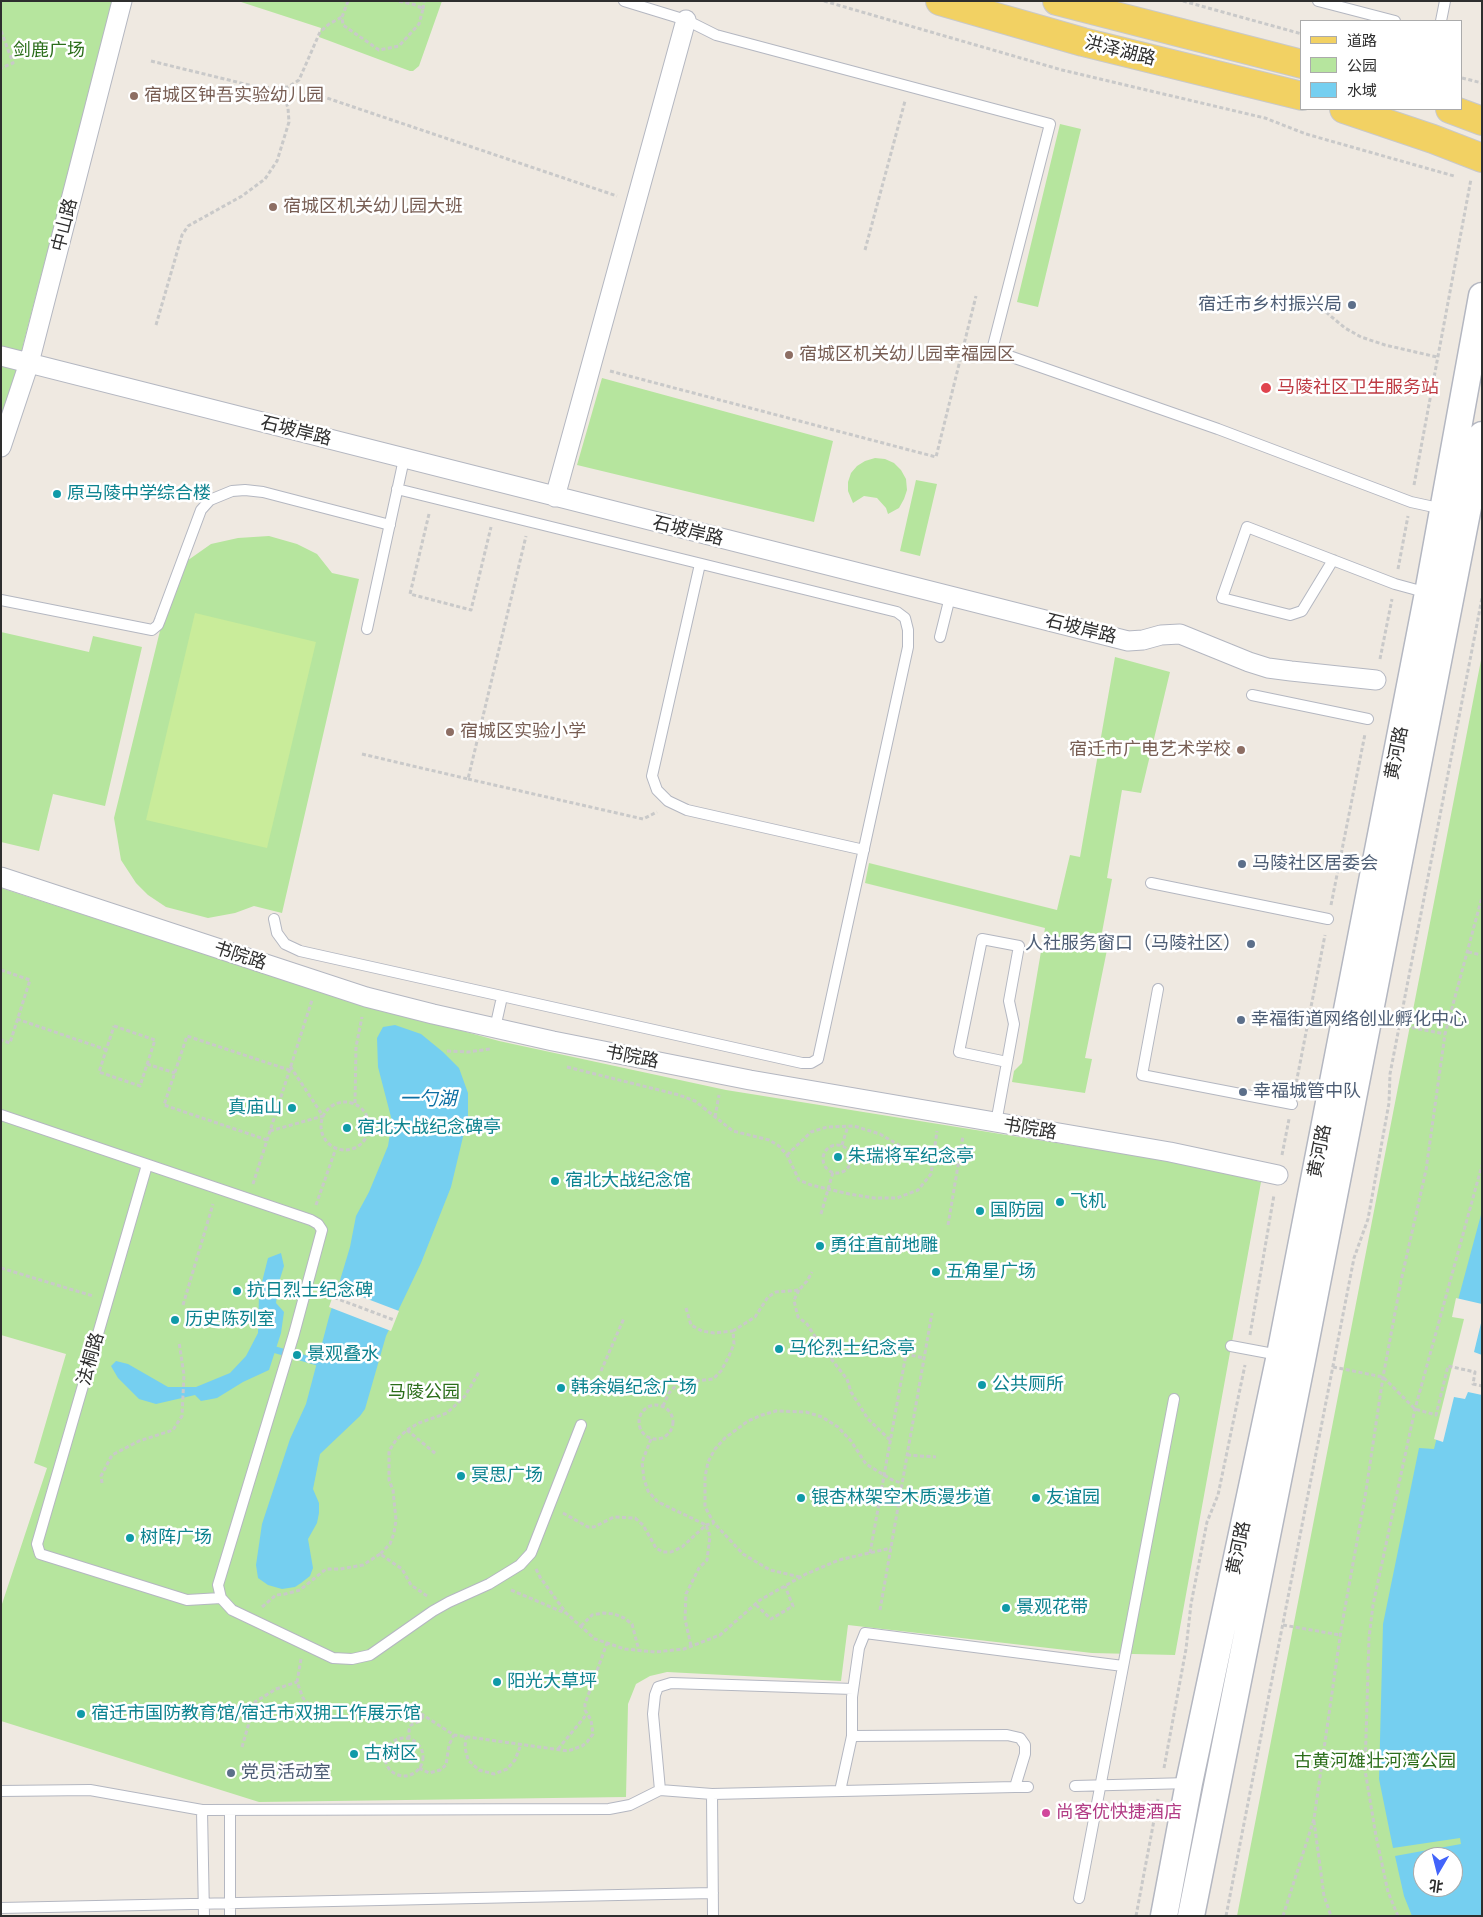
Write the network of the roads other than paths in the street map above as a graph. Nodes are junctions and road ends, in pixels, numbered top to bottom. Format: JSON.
{"nodes":[{"id":1,"x":122,"y":1,"type":"edge"},
{"id":2,"x":624,"y":1,"type":"edge"},
{"id":3,"x":940,"y":1,"type":"edge"},
{"id":4,"x":1056,"y":1,"type":"edge"},
{"id":5,"x":1318,"y":1,"type":"edge"},
{"id":6,"x":1444,"y":1,"type":"edge"},
{"id":7,"x":686,"y":20,"type":"junction"},
{"id":8,"x":1391,"y":20,"type":"edge"},
{"id":9,"x":1441,"y":20,"type":"edge"},
{"id":10,"x":1300,"y":63,"type":"edge"},
{"id":11,"x":1300,"y":96,"type":"edge"},
{"id":12,"x":1346,"y":110,"type":"edge"},
{"id":13,"x":1453,"y":110,"type":"edge"},
{"id":14,"x":1482,"y":121,"type":"edge"},
{"id":15,"x":1476,"y":169,"type":"edge"},
{"id":16,"x":1482,"y":296,"type":"edge"},
{"id":17,"x":1,"y":356,"type":"edge"},
{"id":18,"x":29,"y":363,"type":"junction"},
{"id":19,"x":1482,"y":435,"type":"edge"},
{"id":20,"x":1,"y":447,"type":"edge"},
{"id":21,"x":404,"y":459,"type":"junction"},
{"id":22,"x":398,"y":488,"type":"junction"},
{"id":23,"x":555,"y":497,"type":"junction"},
{"id":24,"x":1444,"y":509,"type":"junction"},
{"id":25,"x":390,"y":525,"type":"junction"},
{"id":26,"x":1333,"y":560,"type":"junction"},
{"id":27,"x":700,"y":564,"type":"junction"},
{"id":28,"x":1440,"y":596,"type":"junction"},
{"id":29,"x":950,"y":597,"type":"junction"},
{"id":30,"x":1,"y":600,"type":"edge"},
{"id":31,"x":367,"y":630,"type":"dead end"},
{"id":32,"x":940,"y":637,"type":"dead end"},
{"id":33,"x":1376,"y":680,"type":"road end"},
{"id":34,"x":1252,"y":695,"type":"dead end"},
{"id":35,"x":1368,"y":719,"type":"road end"},
{"id":36,"x":864,"y":850,"type":"junction"},
{"id":37,"x":1,"y":877,"type":"edge"},
{"id":38,"x":1151,"y":883,"type":"dead end"},
{"id":39,"x":274,"y":919,"type":"dead end"},
{"id":40,"x":1328,"y":919,"type":"road end"},
{"id":41,"x":1158,"y":989,"type":"dead end"},
{"id":42,"x":502,"y":997,"type":"junction"},
{"id":43,"x":495,"y":1028,"type":"junction"},
{"id":44,"x":1007,"y":1062,"type":"junction"},
{"id":45,"x":1292,"y":1104,"type":"road end"},
{"id":46,"x":1,"y":1115,"type":"edge"},
{"id":47,"x":996,"y":1123,"type":"junction"},
{"id":48,"x":147,"y":1164,"type":"junction"},
{"id":49,"x":1278,"y":1175,"type":"road end"},
{"id":50,"x":1231,"y":1346,"type":"dead end"},
{"id":51,"x":1291,"y":1358,"type":"junction"},
{"id":52,"x":1174,"y":1399,"type":"dead end"},
{"id":53,"x":581,"y":1424,"type":"dead end"},
{"id":54,"x":221,"y":1598,"type":"junction"},
{"id":55,"x":1123,"y":1666,"type":"junction"},
{"id":56,"x":853,"y":1689,"type":"junction"},
{"id":57,"x":852,"y":1736,"type":"junction"},
{"id":58,"x":1189,"y":1783,"type":"junction"},
{"id":59,"x":1100,"y":1785,"type":"junction"},
{"id":60,"x":1075,"y":1786,"type":"dead end"},
{"id":61,"x":1028,"y":1787,"type":"dead end"},
{"id":62,"x":1015,"y":1788,"type":"junction"},
{"id":63,"x":660,"y":1790,"type":"junction"},
{"id":64,"x":1,"y":1791,"type":"edge"},
{"id":65,"x":840,"y":1791,"type":"junction"},
{"id":66,"x":712,"y":1794,"type":"junction"},
{"id":67,"x":202,"y":1810,"type":"junction"},
{"id":68,"x":230,"y":1810,"type":"junction"},
{"id":69,"x":713,"y":1893,"type":"junction"},
{"id":70,"x":1079,"y":1898,"type":"dead end"},
{"id":71,"x":230,"y":1903,"type":"junction"},
{"id":72,"x":203,"y":1904,"type":"junction"},
{"id":73,"x":1,"y":1908,"type":"edge"},
{"id":74,"x":204,"y":1916,"type":"edge"},
{"id":75,"x":230,"y":1916,"type":"edge"},
{"id":76,"x":713,"y":1916,"type":"edge"},
{"id":77,"x":1164,"y":1916,"type":"edge"},
{"id":78,"x":1191,"y":1916,"type":"edge"}],
"edges":[{"from":1,"to":18,"type":"street","name":"中山路"},
{"from":2,"to":7,"type":"lane"},
{"from":3,"to":11,"type":"main road","name":"洪泽湖路"},
{"from":4,"to":10,"type":"main road","name":"洪泽湖路"},
{"from":5,"to":8,"type":"lane"},
{"from":6,"to":9,"type":"lane"},
{"from":7,"to":23,"type":"street"},
{"from":7,"to":24,"type":"lane"},
{"from":12,"to":15,"type":"main road"},
{"from":13,"to":14,"type":"main road"},
{"from":16,"to":24,"type":"main road","name":"黄河路"},
{"from":17,"to":18,"type":"street","name":"石坡岸路"},
{"from":18,"to":20,"type":"street","name":"中山路"},
{"from":18,"to":21,"type":"street","name":"石坡岸路"},
{"from":19,"to":28,"type":"main road","name":"黄河路"},
{"from":21,"to":22,"type":"lane"},
{"from":21,"to":23,"type":"street","name":"石坡岸路"},
{"from":22,"to":25,"type":"lane"},
{"from":22,"to":27,"type":"lane"},
{"from":23,"to":29,"type":"street","name":"石坡岸路"},
{"from":24,"to":28,"type":"main road","name":"黄河路"},
{"from":25,"to":30,"type":"lane"},
{"from":25,"to":31,"type":"lane"},
{"from":26,"to":26,"type":"lane"},
{"from":26,"to":28,"type":"lane"},
{"from":27,"to":36,"type":"lane"},
{"from":27,"to":36,"type":"lane"},
{"from":28,"to":51,"type":"main road","name":"黄河路"},
{"from":29,"to":32,"type":"lane"},
{"from":29,"to":33,"type":"street","name":"石坡岸路"},
{"from":34,"to":35,"type":"lane"},
{"from":36,"to":42,"type":"lane"},
{"from":37,"to":43,"type":"street","name":"书院路"},
{"from":38,"to":40,"type":"lane"},
{"from":39,"to":42,"type":"lane"},
{"from":41,"to":45,"type":"lane"},
{"from":42,"to":43,"type":"lane"},
{"from":43,"to":47,"type":"street","name":"书院路"},
{"from":44,"to":44,"type":"lane"},
{"from":44,"to":47,"type":"lane"},
{"from":46,"to":48,"type":"lane"},
{"from":47,"to":49,"type":"street","name":"书院路"},
{"from":48,"to":54,"type":"lane"},
{"from":48,"to":54,"type":"lane","name":"法桐路"},
{"from":50,"to":51,"type":"lane"},
{"from":51,"to":58,"type":"main road","name":"黄河路"},
{"from":51,"to":78,"type":"main road","name":"黄河路"},
{"from":52,"to":55,"type":"lane"},
{"from":53,"to":54,"type":"lane"},
{"from":55,"to":56,"type":"lane"},
{"from":55,"to":59,"type":"lane"},
{"from":56,"to":57,"type":"lane"},
{"from":56,"to":63,"type":"lane"},
{"from":57,"to":62,"type":"lane"},
{"from":57,"to":65,"type":"lane"},
{"from":58,"to":59,"type":"lane"},
{"from":58,"to":77,"type":"main road","name":"黄河路"},
{"from":59,"to":60,"type":"lane"},
{"from":59,"to":70,"type":"lane"},
{"from":61,"to":62,"type":"lane"},
{"from":62,"to":65,"type":"lane"},
{"from":63,"to":66,"type":"lane"},
{"from":63,"to":68,"type":"lane"},
{"from":64,"to":67,"type":"lane"},
{"from":65,"to":66,"type":"lane"},
{"from":66,"to":69,"type":"lane"},
{"from":67,"to":68,"type":"lane"},
{"from":67,"to":72,"type":"lane"},
{"from":68,"to":71,"type":"lane"},
{"from":69,"to":71,"type":"lane"},
{"from":69,"to":76,"type":"lane"},
{"from":71,"to":72,"type":"lane"},
{"from":71,"to":75,"type":"lane"},
{"from":72,"to":73,"type":"lane"},
{"from":72,"to":74,"type":"lane"}]}
